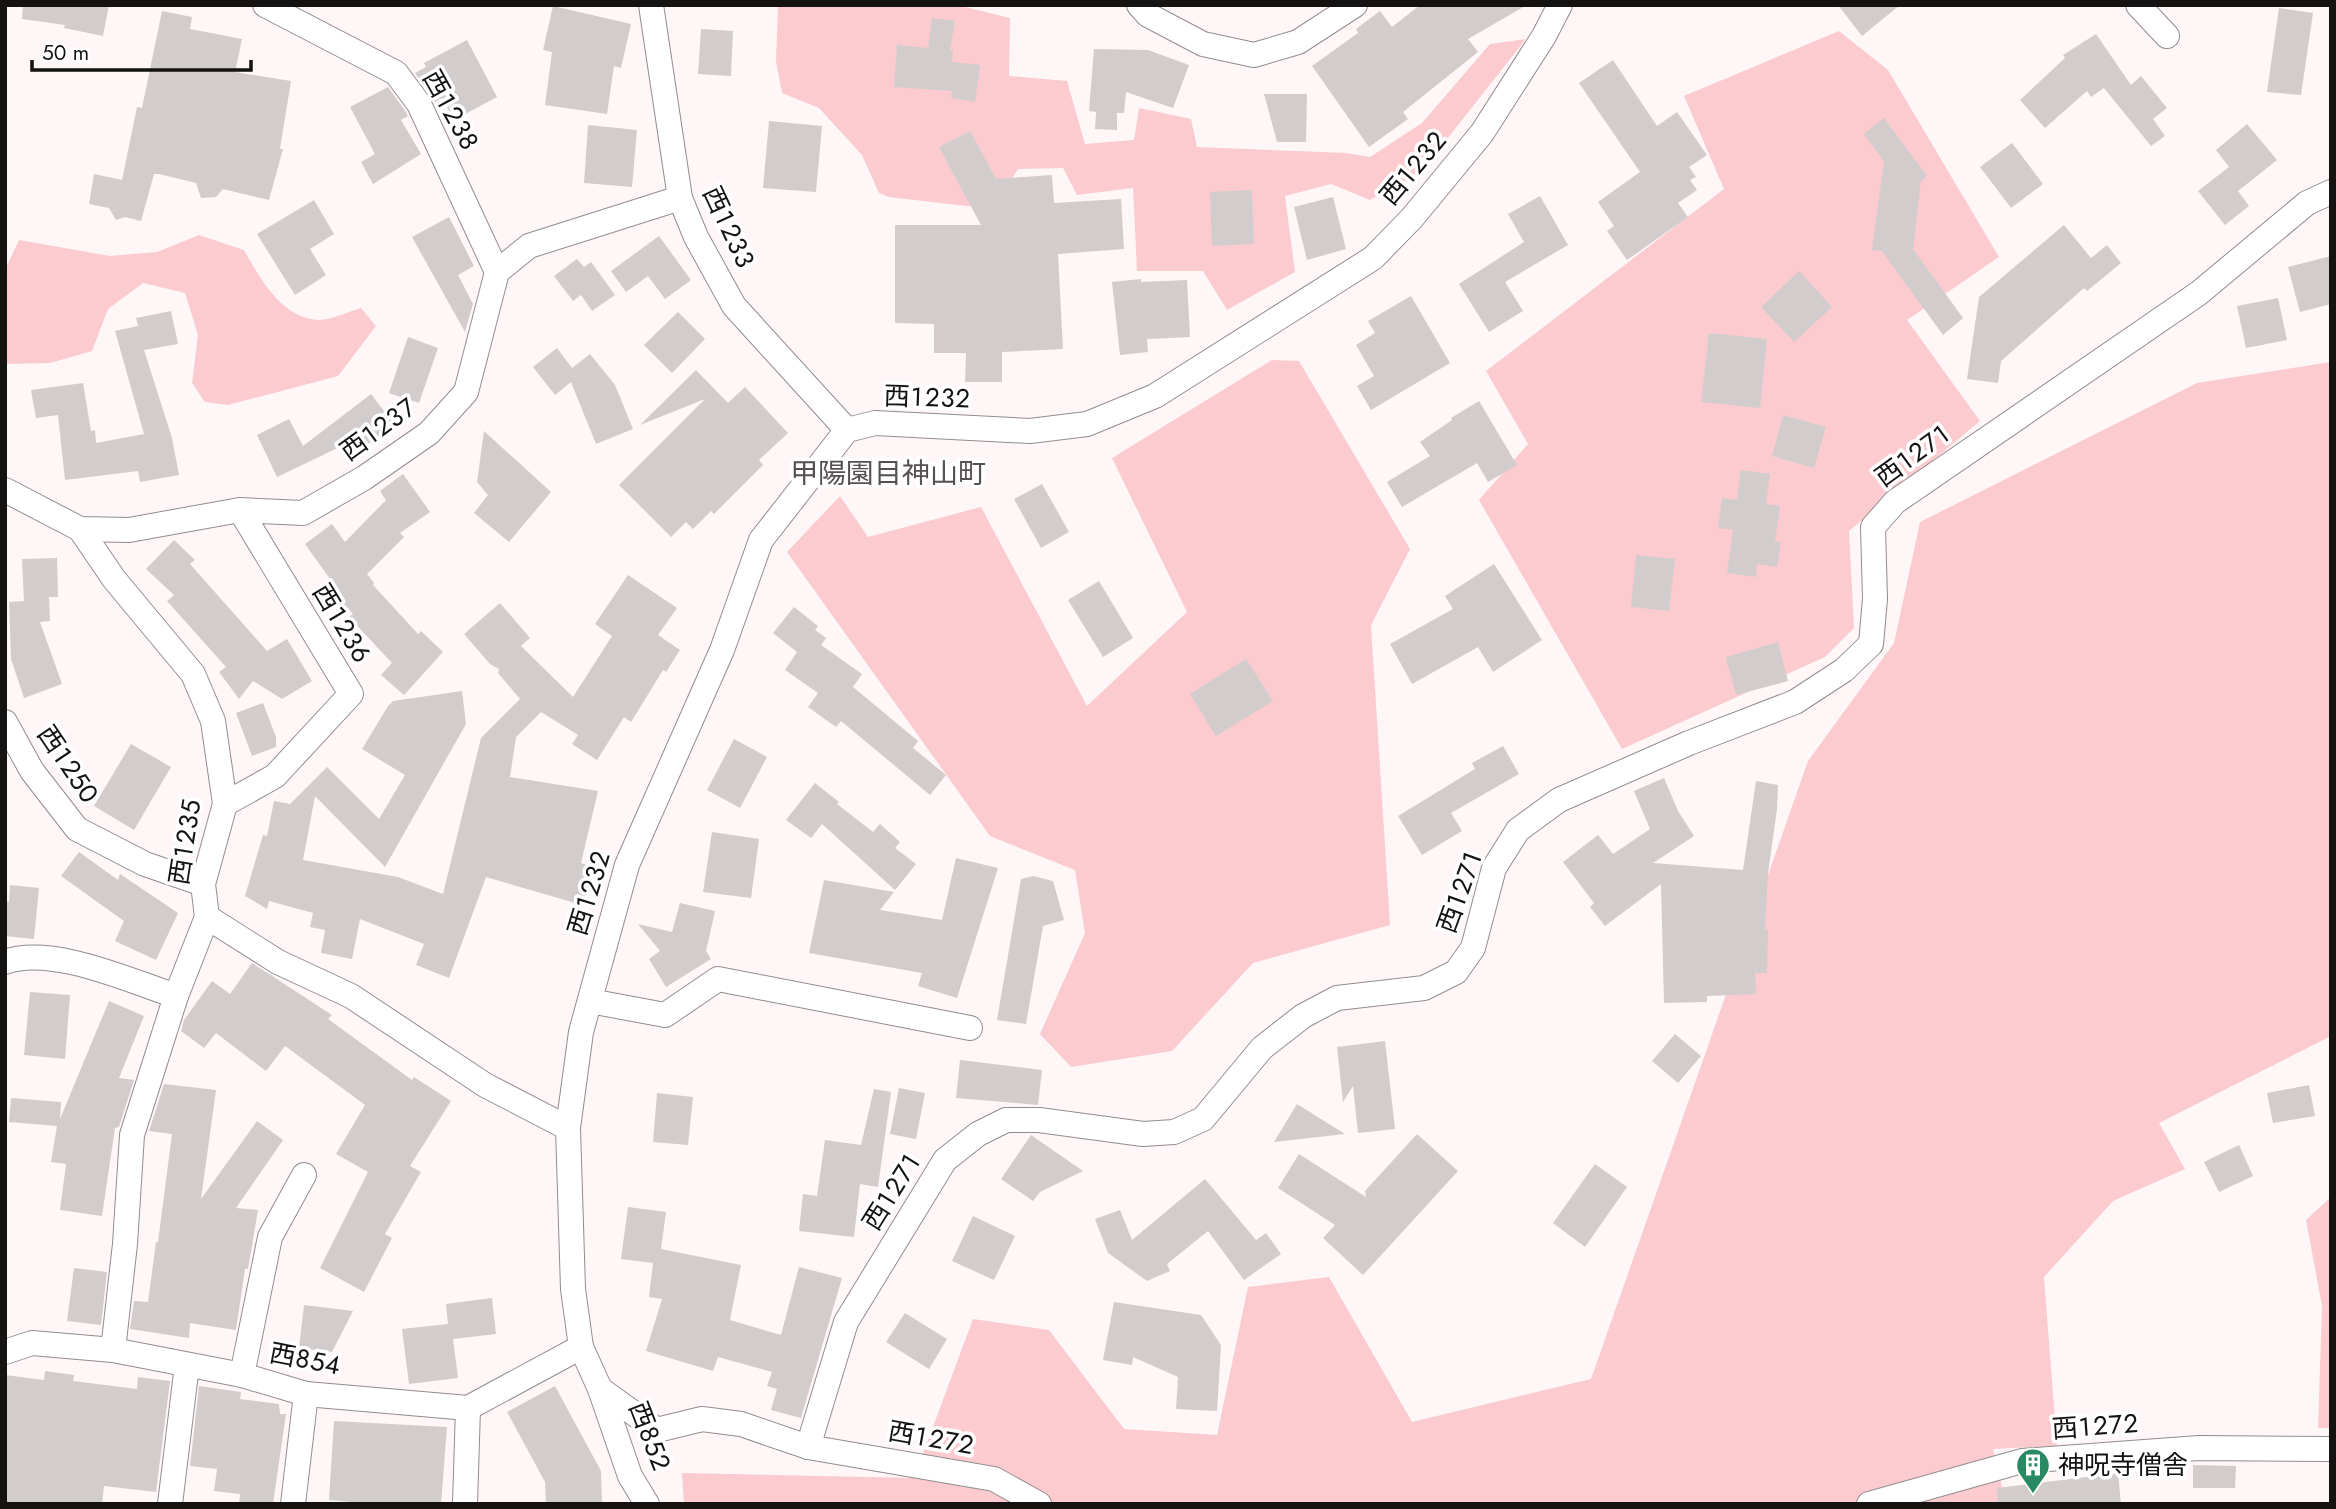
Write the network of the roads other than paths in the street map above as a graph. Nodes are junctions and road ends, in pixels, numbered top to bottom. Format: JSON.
{"nodes":[{"id":1,"x":265,"y":5,"type":"edge"},
{"id":2,"x":652,"y":5,"type":"edge"},
{"id":3,"x":1139,"y":5,"type":"edge"},
{"id":4,"x":1354,"y":5,"type":"edge"},
{"id":5,"x":1560,"y":5,"type":"edge"},
{"id":6,"x":2138,"y":5,"type":"edge"},
{"id":7,"x":2166,"y":36,"type":"dead end"},
{"id":8,"x":2331,"y":192,"type":"edge"},
{"id":9,"x":680,"y":198,"type":"junction"},
{"id":10,"x":497,"y":272,"type":"junction"},
{"id":11,"x":847,"y":430,"type":"junction"},
{"id":12,"x":5,"y":491,"type":"edge"},
{"id":13,"x":240,"y":510,"type":"junction"},
{"id":14,"x":80,"y":529,"type":"junction"},
{"id":15,"x":5,"y":722,"type":"edge"},
{"id":16,"x":225,"y":804,"type":"junction"},
{"id":17,"x":203,"y":884,"type":"junction"},
{"id":18,"x":207,"y":917,"type":"junction"},
{"id":19,"x":5,"y":962,"type":"edge"},
{"id":20,"x":176,"y":996,"type":"junction"},
{"id":21,"x":590,"y":1001,"type":"junction"},
{"id":22,"x":970,"y":1028,"type":"dead end"},
{"id":23,"x":568,"y":1128,"type":"junction"},
{"id":24,"x":304,"y":1175,"type":"dead end"},
{"id":25,"x":581,"y":1347,"type":"junction"},
{"id":26,"x":113,"y":1350,"type":"junction"},
{"id":27,"x":5,"y":1352,"type":"edge"},
{"id":28,"x":187,"y":1365,"type":"junction"},
{"id":29,"x":242,"y":1376,"type":"junction"},
{"id":30,"x":600,"y":1389,"type":"junction"},
{"id":31,"x":306,"y":1394,"type":"junction"},
{"id":32,"x":468,"y":1408,"type":"junction"},
{"id":33,"x":808,"y":1447,"type":"junction"},
{"id":34,"x":2331,"y":1449,"type":"edge"},
{"id":35,"x":170,"y":1504,"type":"edge"},
{"id":36,"x":293,"y":1504,"type":"edge"},
{"id":37,"x":466,"y":1504,"type":"edge"},
{"id":38,"x":647,"y":1504,"type":"edge"},
{"id":39,"x":1039,"y":1504,"type":"edge"},
{"id":40,"x":1869,"y":1504,"type":"edge"}],
"edges":[{"from":1,"to":10,"type":"street","name":"西１２３８"},
{"from":2,"to":9,"type":"street","name":"西１２３３"},
{"from":3,"to":4,"type":"street"},
{"from":5,"to":11,"type":"street","name":"西１２３２"},
{"from":6,"to":7,"type":"street"},
{"from":8,"to":33,"type":"street","name":"西１２７１"},
{"from":9,"to":10,"type":"street"},
{"from":9,"to":11,"type":"street","name":"西１２３３"},
{"from":10,"to":13,"type":"street","name":"西１２３７"},
{"from":11,"to":21,"type":"street","name":"西１２３２"},
{"from":12,"to":14,"type":"street","name":"西１２３７"},
{"from":13,"to":14,"type":"street","name":"西１２３７"},
{"from":13,"to":16,"type":"street","name":"西１２３６"},
{"from":14,"to":16,"type":"street","name":"西１２３５"},
{"from":15,"to":17,"type":"street","name":"西１２５０"},
{"from":16,"to":17,"type":"street","name":"西１２３５"},
{"from":17,"to":18,"type":"street","name":"西１２３５"},
{"from":18,"to":20,"type":"street"},
{"from":18,"to":23,"type":"street","name":"西１２３５"},
{"from":19,"to":20,"type":"street"},
{"from":20,"to":26,"type":"street"},
{"from":21,"to":22,"type":"street"},
{"from":21,"to":23,"type":"street","name":"西１２３２"},
{"from":23,"to":25,"type":"street","name":"西１２３２"},
{"from":24,"to":29,"type":"street"},
{"from":25,"to":30,"type":"street","name":"西８５２"},
{"from":25,"to":32,"type":"street"},
{"from":26,"to":27,"type":"street","name":"西８５４"},
{"from":26,"to":28,"type":"street","name":"西８５４"},
{"from":28,"to":29,"type":"street","name":"西８５４"},
{"from":28,"to":35,"type":"street"},
{"from":29,"to":31,"type":"street","name":"西８５４"},
{"from":30,"to":33,"type":"street"},
{"from":30,"to":38,"type":"street","name":"西８５２"},
{"from":31,"to":32,"type":"street","name":"西８５４"},
{"from":31,"to":36,"type":"street"},
{"from":32,"to":37,"type":"street"},
{"from":33,"to":39,"type":"street","name":"西１２７２"},
{"from":34,"to":40,"type":"street","name":"西１２７２"}]}
